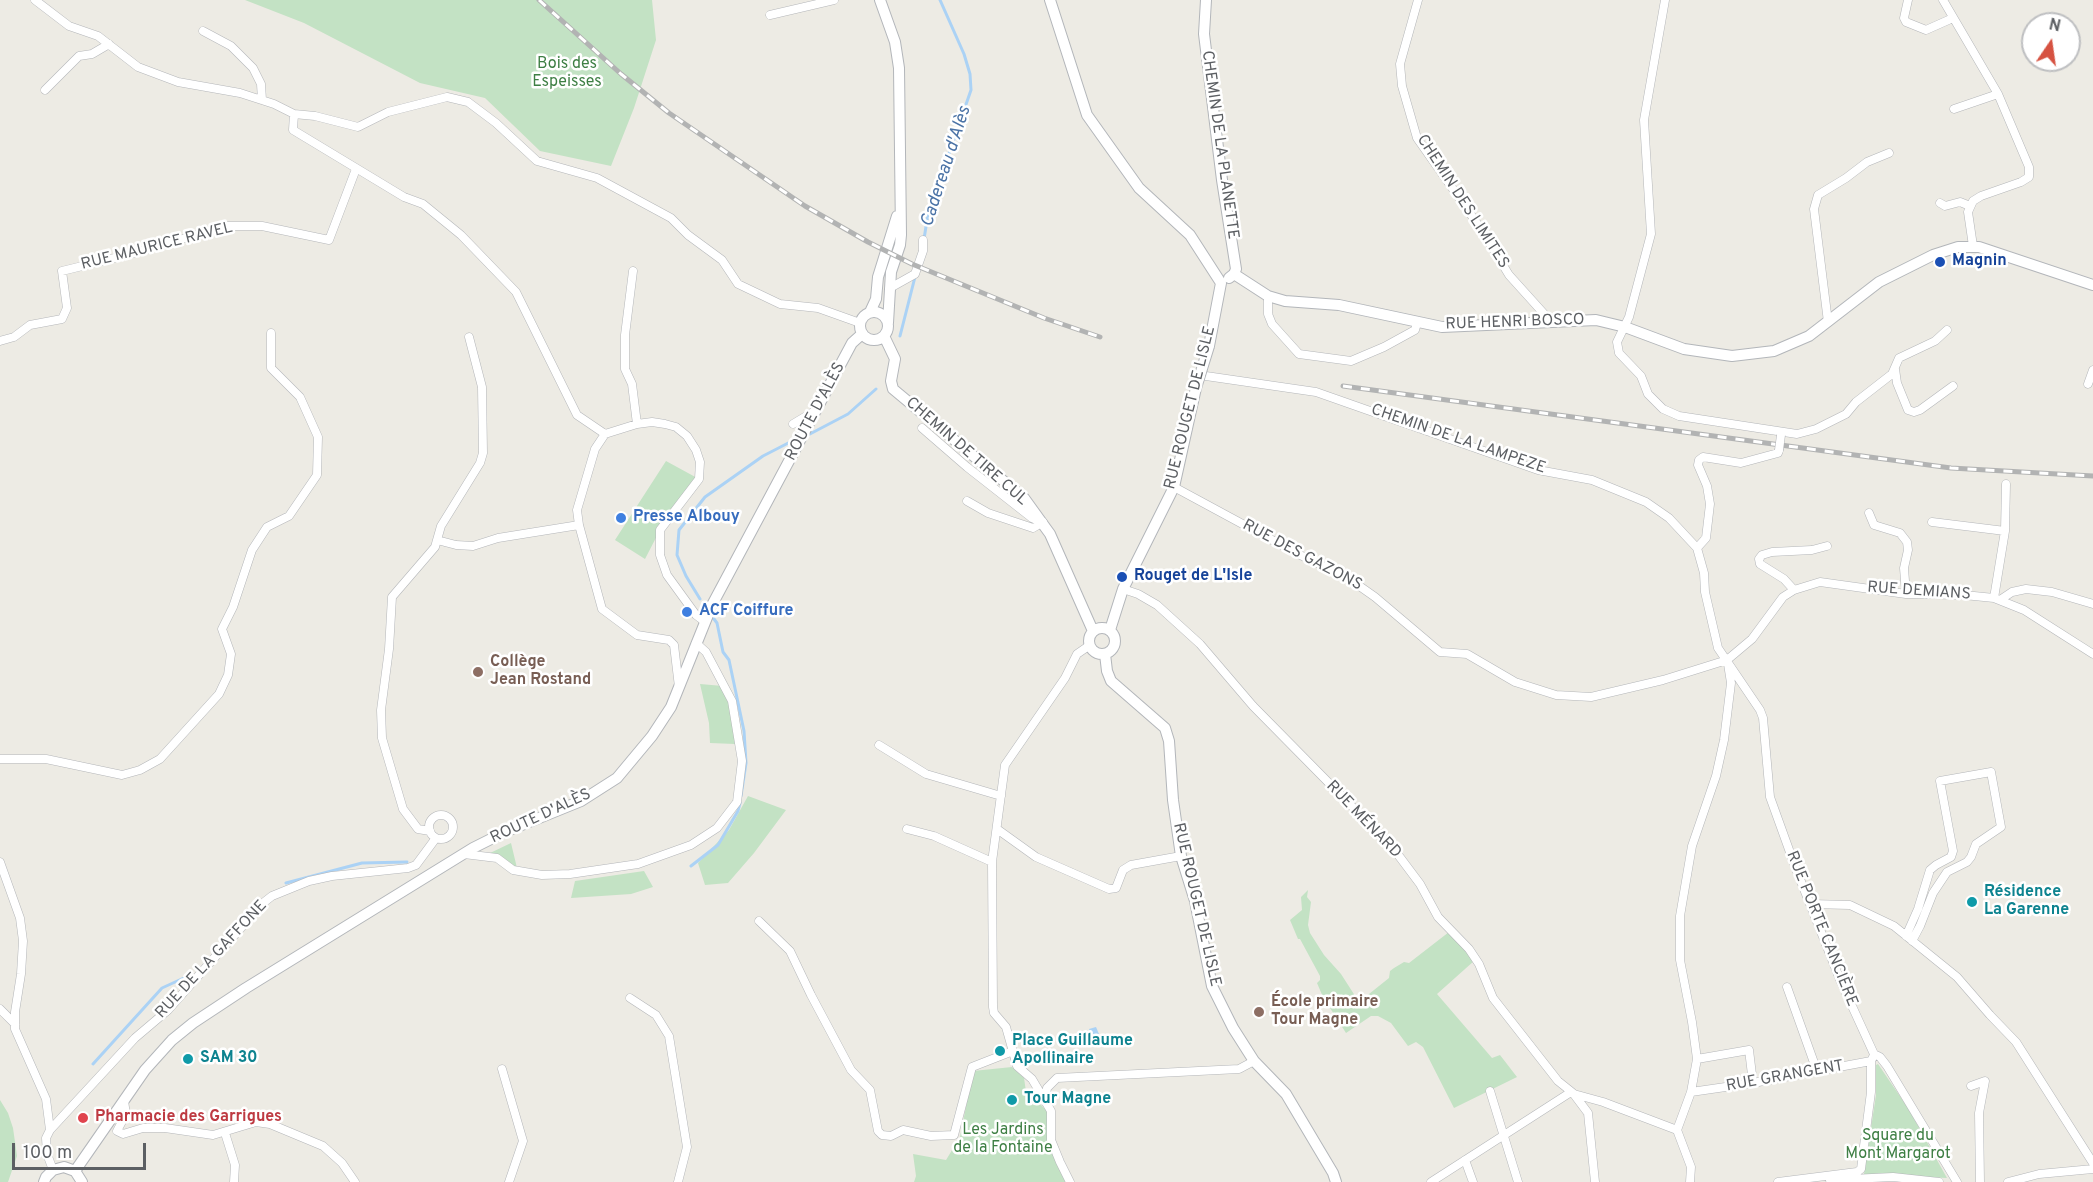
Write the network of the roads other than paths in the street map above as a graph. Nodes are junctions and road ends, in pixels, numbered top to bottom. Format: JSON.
{"nodes":[{"id":1,"x":35,"y":0,"type":"edge"},
{"id":2,"x":834,"y":0,"type":"edge"},
{"id":3,"x":880,"y":0,"type":"edge"},
{"id":4,"x":1050,"y":0,"type":"edge"},
{"id":5,"x":1206,"y":0,"type":"edge"},
{"id":6,"x":1418,"y":0,"type":"edge"},
{"id":7,"x":1665,"y":0,"type":"edge"},
{"id":8,"x":1908,"y":0,"type":"edge"},
{"id":9,"x":1943,"y":0,"type":"edge"},
{"id":10,"x":770,"y":15,"type":"dead end"},
{"id":11,"x":1953,"y":18,"type":"junction"},
{"id":12,"x":203,"y":31,"type":"dead end"},
{"id":13,"x":109,"y":44,"type":"junction"},
{"id":14,"x":45,"y":90,"type":"dead end"},
{"id":15,"x":1998,"y":94,"type":"junction"},
{"id":16,"x":262,"y":100,"type":"junction"},
{"id":17,"x":1954,"y":109,"type":"dead end"},
{"id":18,"x":294,"y":114,"type":"junction"},
{"id":19,"x":1889,"y":153,"type":"dead end"},
{"id":20,"x":356,"y":169,"type":"junction"},
{"id":21,"x":1940,"y":203,"type":"dead end"},
{"id":22,"x":901,"y":204,"type":"junction"},
{"id":23,"x":1970,"y":206,"type":"junction"},
{"id":24,"x":923,"y":240,"type":"dead end"},
{"id":25,"x":1973,"y":246,"type":"junction"},
{"id":26,"x":633,"y":272,"type":"dead end"},
{"id":27,"x":1234,"y":274,"type":"junction"},
{"id":28,"x":1221,"y":282,"type":"junction"},
{"id":29,"x":2093,"y":285,"type":"edge"},
{"id":30,"x":890,"y":288,"type":"junction"},
{"id":31,"x":1268,"y":296,"type":"junction"},
{"id":32,"x":870,"y":312,"type":"junction"},
{"id":33,"x":1547,"y":322,"type":"junction"},
{"id":34,"x":1828,"y":322,"type":"junction"},
{"id":35,"x":888,"y":323,"type":"junction"},
{"id":36,"x":1417,"y":323,"type":"junction"},
{"id":37,"x":1624,"y":327,"type":"junction"},
{"id":38,"x":861,"y":328,"type":"junction"},
{"id":39,"x":1947,"y":330,"type":"dead end"},
{"id":40,"x":271,"y":333,"type":"dead end"},
{"id":41,"x":884,"y":336,"type":"junction"},
{"id":42,"x":469,"y":337,"type":"dead end"},
{"id":43,"x":0,"y":341,"type":"edge"},
{"id":44,"x":1895,"y":369,"type":"junction"},
{"id":45,"x":2093,"y":370,"type":"edge"},
{"id":46,"x":1199,"y":375,"type":"junction"},
{"id":47,"x":2088,"y":384,"type":"dead end"},
{"id":48,"x":1953,"y":386,"type":"dead end"},
{"id":49,"x":815,"y":414,"type":"junction"},
{"id":50,"x":637,"y":424,"type":"junction"},
{"id":51,"x":793,"y":424,"type":"dead end"},
{"id":52,"x":922,"y":428,"type":"dead end"},
{"id":53,"x":1781,"y":433,"type":"junction"},
{"id":54,"x":605,"y":434,"type":"junction"},
{"id":55,"x":2006,"y":484,"type":"dead end"},
{"id":56,"x":1174,"y":486,"type":"junction"},
{"id":57,"x":967,"y":501,"type":"dead end"},
{"id":58,"x":1869,"y":513,"type":"dead end"},
{"id":59,"x":1043,"y":522,"type":"junction"},
{"id":60,"x":1932,"y":522,"type":"dead end"},
{"id":61,"x":579,"y":525,"type":"junction"},
{"id":62,"x":2005,"y":531,"type":"junction"},
{"id":63,"x":437,"y":540,"type":"junction"},
{"id":64,"x":1827,"y":546,"type":"dead end"},
{"id":65,"x":1697,"y":548,"type":"junction"},
{"id":66,"x":1123,"y":589,"type":"junction"},
{"id":67,"x":1794,"y":590,"type":"junction"},
{"id":68,"x":1906,"y":594,"type":"junction"},
{"id":69,"x":1997,"y":599,"type":"junction"},
{"id":70,"x":2093,"y":604,"type":"edge"},
{"id":71,"x":704,"y":621,"type":"junction"},
{"id":72,"x":1110,"y":630,"type":"junction"},
{"id":73,"x":1093,"y":631,"type":"junction"},
{"id":74,"x":696,"y":643,"type":"junction"},
{"id":75,"x":1090,"y":645,"type":"junction"},
{"id":76,"x":1105,"y":654,"type":"junction"},
{"id":77,"x":2093,"y":654,"type":"edge"},
{"id":78,"x":1727,"y":660,"type":"junction"},
{"id":79,"x":679,"y":687,"type":"junction"},
{"id":80,"x":879,"y":745,"type":"dead end"},
{"id":81,"x":0,"y":759,"type":"edge"},
{"id":82,"x":1001,"y":796,"type":"junction"},
{"id":83,"x":907,"y":829,"type":"dead end"},
{"id":84,"x":997,"y":829,"type":"junction"},
{"id":85,"x":430,"y":831,"type":"junction"},
{"id":86,"x":436,"y":838,"type":"junction"},
{"id":87,"x":464,"y":854,"type":"junction"},
{"id":88,"x":1181,"y":856,"type":"junction"},
{"id":89,"x":0,"y":862,"type":"edge"},
{"id":90,"x":992,"y":862,"type":"junction"},
{"id":91,"x":1810,"y":904,"type":"junction"},
{"id":92,"x":759,"y":921,"type":"dead end"},
{"id":93,"x":1909,"y":938,"type":"junction"},
{"id":94,"x":1787,"y":987,"type":"dead end"},
{"id":95,"x":630,"y":998,"type":"dead end"},
{"id":96,"x":0,"y":1009,"type":"edge"},
{"id":97,"x":15,"y":1023,"type":"junction"},
{"id":98,"x":1013,"y":1051,"type":"junction"},
{"id":99,"x":1873,"y":1058,"type":"junction"},
{"id":100,"x":1697,"y":1059,"type":"junction"},
{"id":101,"x":1254,"y":1061,"type":"junction"},
{"id":102,"x":502,"y":1069,"type":"dead end"},
{"id":103,"x":1817,"y":1071,"type":"junction"},
{"id":104,"x":1753,"y":1083,"type":"junction"},
{"id":105,"x":1971,"y":1086,"type":"dead end"},
{"id":106,"x":1490,"y":1092,"type":"dead end"},
{"id":107,"x":1690,"y":1092,"type":"junction"},
{"id":108,"x":1572,"y":1093,"type":"junction"},
{"id":109,"x":1592,"y":1099,"type":"junction"},
{"id":110,"x":124,"y":1101,"type":"junction"},
{"id":111,"x":1045,"y":1101,"type":"junction"},
{"id":112,"x":1588,"y":1113,"type":"junction"},
{"id":113,"x":50,"y":1130,"type":"junction"},
{"id":114,"x":1677,"y":1130,"type":"junction"},
{"id":115,"x":225,"y":1133,"type":"junction"},
{"id":116,"x":1503,"y":1136,"type":"junction"},
{"id":117,"x":1465,"y":1160,"type":"junction"},
{"id":118,"x":2093,"y":1163,"type":"edge"},
{"id":119,"x":2093,"y":1168,"type":"edge"},
{"id":120,"x":53,"y":1170,"type":"junction"},
{"id":121,"x":75,"y":1172,"type":"junction"},
{"id":122,"x":44,"y":1182,"type":"edge"},
{"id":123,"x":82,"y":1182,"type":"edge"},
{"id":124,"x":234,"y":1182,"type":"edge"},
{"id":125,"x":355,"y":1182,"type":"edge"},
{"id":126,"x":509,"y":1182,"type":"edge"},
{"id":127,"x":678,"y":1182,"type":"edge"},
{"id":128,"x":1070,"y":1182,"type":"edge"},
{"id":129,"x":1336,"y":1182,"type":"edge"},
{"id":130,"x":1431,"y":1182,"type":"edge"},
{"id":131,"x":1473,"y":1182,"type":"edge"},
{"id":132,"x":1518,"y":1182,"type":"edge"},
{"id":133,"x":1595,"y":1182,"type":"edge"},
{"id":134,"x":1690,"y":1182,"type":"edge"},
{"id":135,"x":1778,"y":1182,"type":"edge"},
{"id":136,"x":1793,"y":1182,"type":"edge"},
{"id":137,"x":1939,"y":1182,"type":"edge"},
{"id":138,"x":1957,"y":1182,"type":"edge"},
{"id":139,"x":1980,"y":1182,"type":"edge"},
{"id":140,"x":2010,"y":1182,"type":"edge"}],
"edges":[{"from":1,"to":13,"type":"street"},
{"from":2,"to":10,"type":"street"},
{"from":3,"to":22,"type":"street"},
{"from":4,"to":28,"type":"street"},
{"from":5,"to":27,"type":"street","name":"CHEMIN DE LA PLANETTE"},
{"from":6,"to":33,"type":"street","name":"CHEMIN DES LIMITES"},
{"from":7,"to":37,"type":"street"},
{"from":8,"to":11,"type":"street"},
{"from":9,"to":11,"type":"street"},
{"from":11,"to":15,"type":"street"},
{"from":12,"to":16,"type":"street"},
{"from":13,"to":14,"type":"street"},
{"from":13,"to":16,"type":"street"},
{"from":15,"to":17,"type":"street"},
{"from":15,"to":23,"type":"street"},
{"from":16,"to":18,"type":"street"},
{"from":18,"to":20,"type":"street"},
{"from":18,"to":38,"type":"street"},
{"from":19,"to":34,"type":"street"},
{"from":20,"to":43,"type":"street","name":"RUE MAURICE RAVEL"},
{"from":20,"to":54,"type":"street"},
{"from":21,"to":23,"type":"street"},
{"from":22,"to":30,"type":"street"},
{"from":22,"to":32,"type":"street"},
{"from":23,"to":25,"type":"street"},
{"from":24,"to":30,"type":"street"},
{"from":25,"to":29,"type":"street"},
{"from":25,"to":34,"type":"street"},
{"from":26,"to":50,"type":"street"},
{"from":27,"to":28,"type":"street"},
{"from":27,"to":31,"type":"street","name":"RUE HENRI BOSCO"},
{"from":28,"to":46,"type":"street","name":"RUE ROUGET DE LISLE","bridge":true},
{"from":30,"to":35,"type":"street"},
{"from":31,"to":36,"type":"street","name":"RUE HENRI BOSCO"},
{"from":31,"to":36,"type":"street"},
{"from":32,"to":35,"type":"street"},
{"from":32,"to":38,"type":"street"},
{"from":33,"to":36,"type":"street","name":"RUE HENRI BOSCO"},
{"from":33,"to":37,"type":"street","name":"RUE HENRI BOSCO"},
{"from":34,"to":37,"type":"street"},
{"from":35,"to":41,"type":"street"},
{"from":37,"to":53,"type":"street"},
{"from":38,"to":41,"type":"street"},
{"from":38,"to":49,"type":"street","name":"ROUTE D'ALÈS"},
{"from":39,"to":44,"type":"street"},
{"from":40,"to":81,"type":"street"},
{"from":41,"to":59,"type":"street","name":"CHEMIN DE TIRE CUL"},
{"from":42,"to":63,"type":"street"},
{"from":44,"to":48,"type":"street"},
{"from":44,"to":53,"type":"street"},
{"from":45,"to":47,"type":"street"},
{"from":46,"to":56,"type":"street","name":"RUE ROUGET DE LISLE","bridge":true},
{"from":46,"to":65,"type":"street","name":"CHEMIN DE LA LAMPEZE"},
{"from":49,"to":51,"type":"street"},
{"from":49,"to":71,"type":"street","name":"ROUTE D'ALÈS"},
{"from":50,"to":54,"type":"street"},
{"from":50,"to":71,"type":"street"},
{"from":52,"to":59,"type":"street"},
{"from":53,"to":65,"type":"street","bridge":true},
{"from":54,"to":61,"type":"street"},
{"from":55,"to":62,"type":"street"},
{"from":56,"to":66,"type":"street","name":"RUE ROUGET DE LISLE"},
{"from":56,"to":78,"type":"street","name":"RUE DES GAZONS"},
{"from":57,"to":59,"type":"street"},
{"from":58,"to":68,"type":"street"},
{"from":59,"to":73,"type":"street","name":"CHEMIN DE TIRE CUL"},
{"from":60,"to":62,"type":"street"},
{"from":61,"to":63,"type":"street"},
{"from":61,"to":79,"type":"street"},
{"from":62,"to":69,"type":"street"},
{"from":63,"to":85,"type":"street"},
{"from":64,"to":67,"type":"street"},
{"from":65,"to":78,"type":"street"},
{"from":66,"to":72,"type":"street","name":"RUE ROUGET DE LISLE"},
{"from":66,"to":108,"type":"street","name":"RUE MÉNARD"},
{"from":67,"to":68,"type":"street","name":"RUE DEMIANS"},
{"from":67,"to":78,"type":"street","name":"RUE DEMIANS"},
{"from":68,"to":69,"type":"street","name":"RUE DEMIANS"},
{"from":69,"to":70,"type":"street"},
{"from":69,"to":77,"type":"street","name":"RUE DEMIANS"},
{"from":71,"to":74,"type":"street","name":"ROUTE D'ALÈS"},
{"from":72,"to":73,"type":"street"},
{"from":72,"to":76,"type":"street"},
{"from":73,"to":75,"type":"street"},
{"from":74,"to":79,"type":"street","name":"ROUTE D'ALÈS"},
{"from":74,"to":87,"type":"street"},
{"from":75,"to":76,"type":"street"},
{"from":75,"to":82,"type":"street"},
{"from":76,"to":88,"type":"street","name":"RUE ROUGET DE LISLE"},
{"from":78,"to":91,"type":"street","name":"RUE PORTE CANCIÈRE"},
{"from":78,"to":100,"type":"street"},
{"from":79,"to":87,"type":"street","name":"ROUTE D'ALÈS"},
{"from":80,"to":82,"type":"street"},
{"from":82,"to":84,"type":"street"},
{"from":83,"to":90,"type":"street"},
{"from":84,"to":88,"type":"street"},
{"from":84,"to":90,"type":"street"},
{"from":85,"to":86,"type":"street"},
{"from":85,"to":86,"type":"street"},
{"from":86,"to":113,"type":"street","name":"RUE DE LA GAFFONE"},
{"from":87,"to":110,"type":"street","name":"ROUTE D'ALÈS"},
{"from":88,"to":101,"type":"street","name":"RUE ROUGET DE LISLE"},
{"from":89,"to":97,"type":"street"},
{"from":90,"to":98,"type":"street"},
{"from":91,"to":93,"type":"street"},
{"from":91,"to":99,"type":"street","name":"RUE PORTE CANCIÈRE"},
{"from":92,"to":98,"type":"street"},
{"from":93,"to":93,"type":"street"},
{"from":93,"to":118,"type":"street"},
{"from":94,"to":103,"type":"street"},
{"from":95,"to":127,"type":"street"},
{"from":96,"to":97,"type":"street"},
{"from":97,"to":113,"type":"street"},
{"from":98,"to":111,"type":"street"},
{"from":99,"to":103,"type":"street","name":"RUE GRANGENT"},
{"from":99,"to":135,"type":"street"},
{"from":99,"to":138,"type":"street","name":"RUE PORTE CANCIÈRE"},
{"from":100,"to":104,"type":"street"},
{"from":100,"to":107,"type":"street"},
{"from":101,"to":111,"type":"street"},
{"from":101,"to":129,"type":"street","name":"RUE ROUGET DE LISLE"},
{"from":102,"to":126,"type":"street"},
{"from":103,"to":104,"type":"street","name":"RUE GRANGENT"},
{"from":104,"to":107,"type":"street","name":"RUE GRANGENT"},
{"from":105,"to":139,"type":"street"},
{"from":106,"to":116,"type":"street"},
{"from":107,"to":114,"type":"street"},
{"from":108,"to":109,"type":"street"},
{"from":108,"to":112,"type":"street","name":"RUE MÉNARD"},
{"from":108,"to":116,"type":"street"},
{"from":109,"to":112,"type":"street"},
{"from":109,"to":114,"type":"street"},
{"from":110,"to":115,"type":"street"},
{"from":110,"to":121,"type":"street","name":"ROUTE D'ALÈS"},
{"from":111,"to":128,"type":"street"},
{"from":112,"to":133,"type":"street"},
{"from":113,"to":120,"type":"street"},
{"from":114,"to":134,"type":"street"},
{"from":115,"to":124,"type":"street"},
{"from":115,"to":125,"type":"street"},
{"from":116,"to":117,"type":"street"},
{"from":116,"to":132,"type":"street"},
{"from":117,"to":130,"type":"street"},
{"from":117,"to":131,"type":"street"},
{"from":119,"to":140,"type":"street"},
{"from":120,"to":121,"type":"street"},
{"from":120,"to":122,"type":"street"},
{"from":121,"to":123,"type":"street"},
{"from":136,"to":137,"type":"street"}]}
